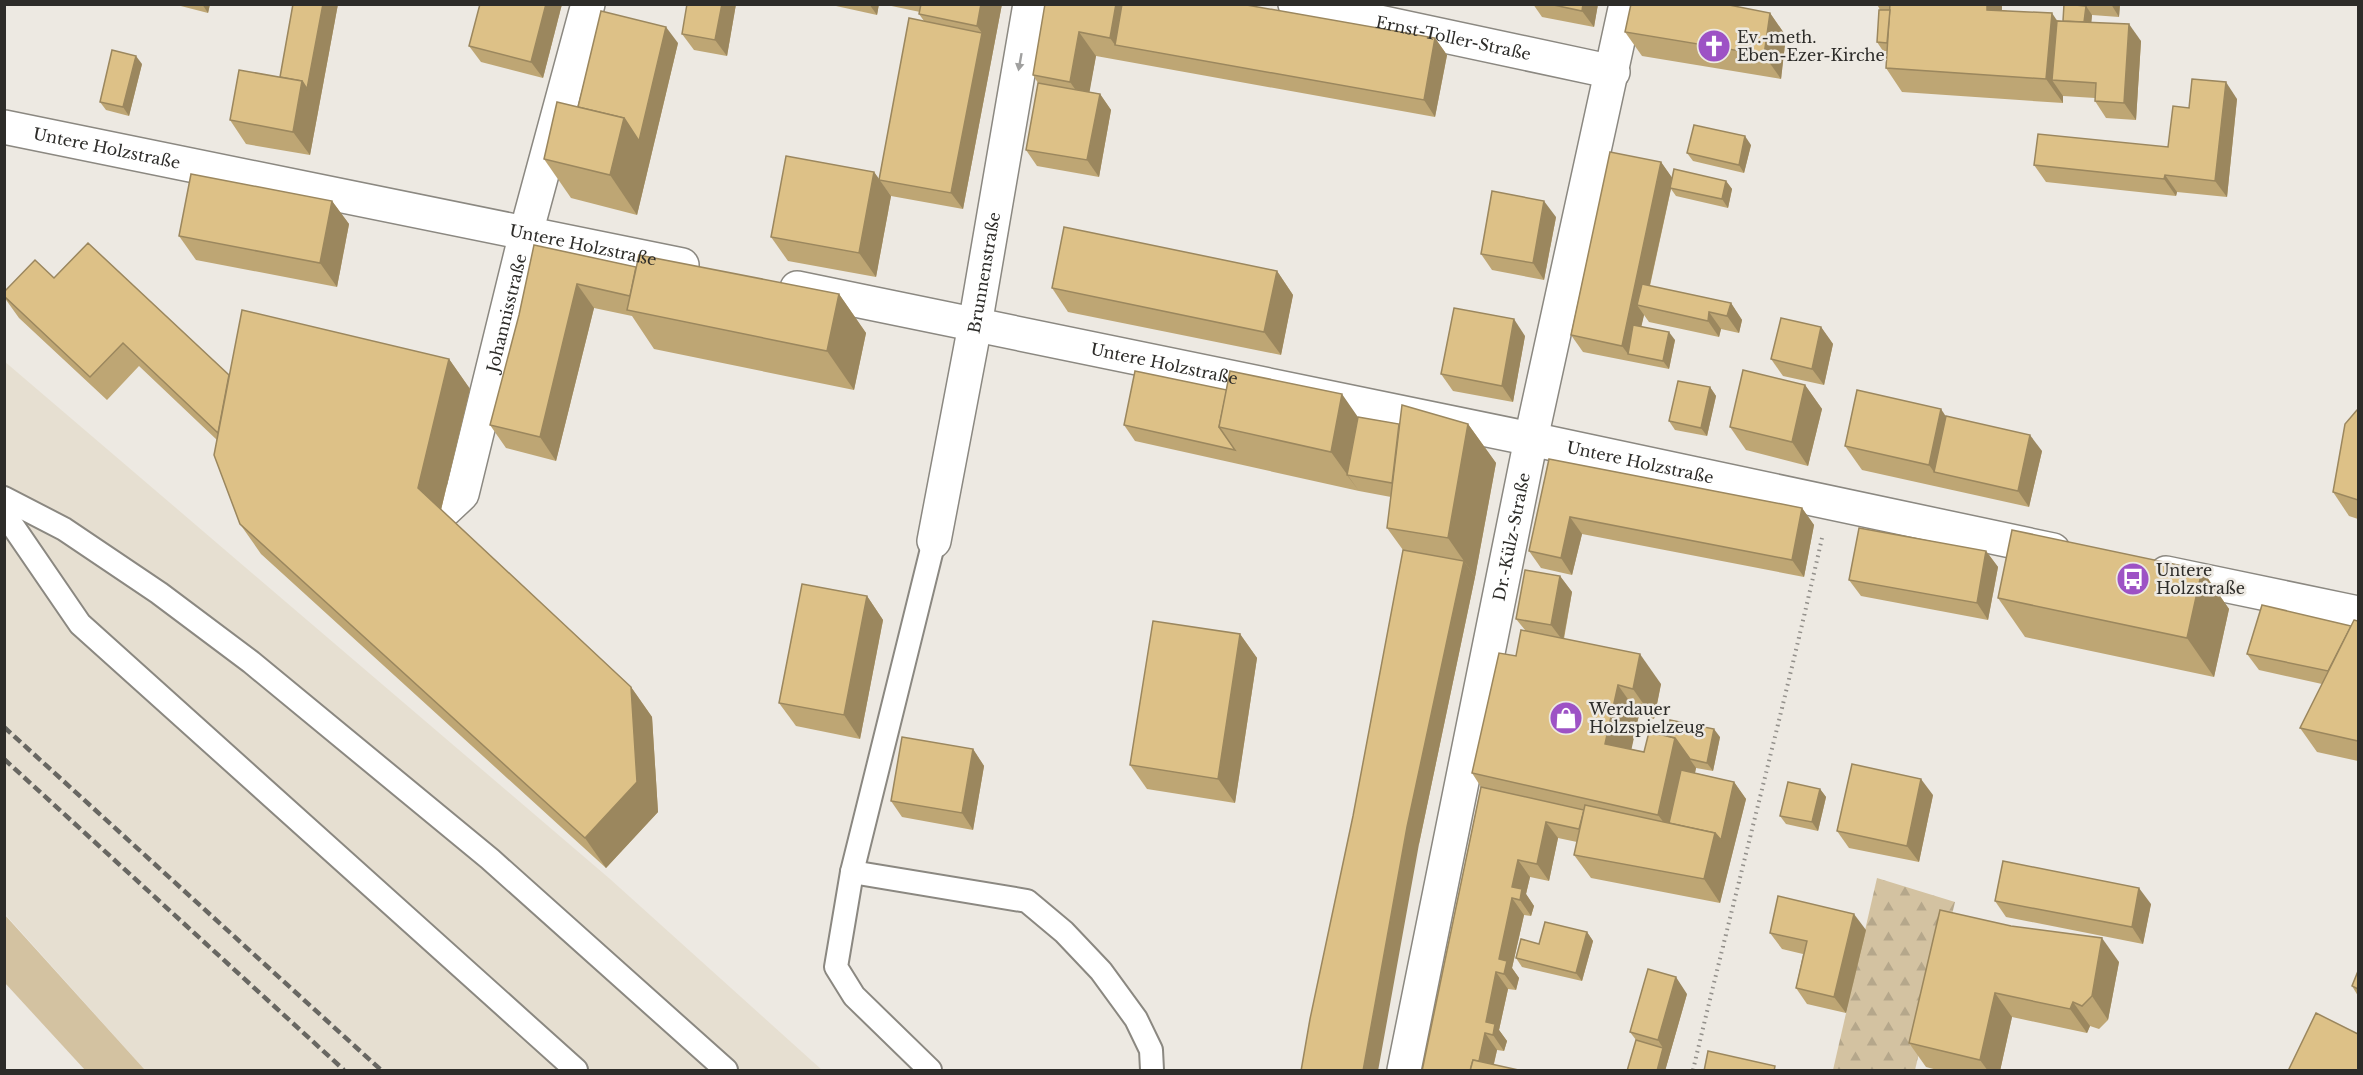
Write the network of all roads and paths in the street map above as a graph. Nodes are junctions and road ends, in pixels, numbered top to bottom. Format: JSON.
{"nodes":[{"id":1,"x":588,"y":4,"type":"edge"},
{"id":2,"x":1030,"y":4,"type":"edge"},
{"id":3,"x":1295,"y":4,"type":"edge"},
{"id":4,"x":1626,"y":4,"type":"edge"},
{"id":5,"x":1612,"y":72,"type":"junction"},
{"id":6,"x":4,"y":127,"type":"edge"},
{"id":7,"x":526,"y":233,"type":"junction"},
{"id":8,"x":710,"y":271,"type":"edge"},
{"id":9,"x":768,"y":282,"type":"edge"},
{"id":10,"x":975,"y":325,"type":"junction"},
{"id":11,"x":1531,"y":439,"type":"junction"},
{"id":12,"x":4,"y":498,"type":"edge"},
{"id":13,"x":445,"y":510,"type":"edge"},
{"id":14,"x":4,"y":513,"type":"edge"},
{"id":15,"x":934,"y":541,"type":"joint"},
{"id":16,"x":1820,"y":547,"type":"dead end"},
{"id":17,"x":2077,"y":555,"type":"edge"},
{"id":18,"x":2138,"y":567,"type":"edge"},
{"id":19,"x":2358,"y":613,"type":"edge"},
{"id":20,"x":852,"y":872,"type":"junction"},
{"id":21,"x":576,"y":1071,"type":"edge"},
{"id":22,"x":726,"y":1071,"type":"edge"},
{"id":23,"x":930,"y":1071,"type":"edge"},
{"id":24,"x":1152,"y":1071,"type":"edge"},
{"id":25,"x":1404,"y":1071,"type":"edge"},
{"id":26,"x":1693,"y":1071,"type":"edge"}],
"edges":[{"from":1,"to":7,"type":"street","name":"Johannisstraße"},
{"from":2,"to":10,"type":"street","name":"Brunnenstraße","one_way":true},
{"from":3,"to":5,"type":"street","name":"Ernst-Toller-Straße"},
{"from":4,"to":5,"type":"street","name":"Dr.-Külz-Straße"},
{"from":5,"to":11,"type":"street","name":"Dr.-Külz-Straße"},
{"from":6,"to":7,"type":"street","name":"Untere Holzstraße"},
{"from":7,"to":8,"type":"street","name":"Untere Holzstraße"},
{"from":7,"to":13,"type":"street","name":"Johannisstraße"},
{"from":9,"to":10,"type":"street","name":"Untere Holzstraße"},
{"from":10,"to":11,"type":"street","name":"Untere Holzstraße"},
{"from":10,"to":15,"type":"street","name":"Brunnenstraße"},
{"from":11,"to":17,"type":"street","name":"Untere Holzstraße"},
{"from":11,"to":25,"type":"street","name":"Dr.-Külz-Straße"},
{"from":12,"to":22,"type":"lane"},
{"from":14,"to":21,"type":"lane"},
{"from":15,"to":20,"type":"lane"},
{"from":16,"to":26,"type":"path"},
{"from":18,"to":19,"type":"street"},
{"from":20,"to":23,"type":"lane"},
{"from":20,"to":24,"type":"lane"}]}
